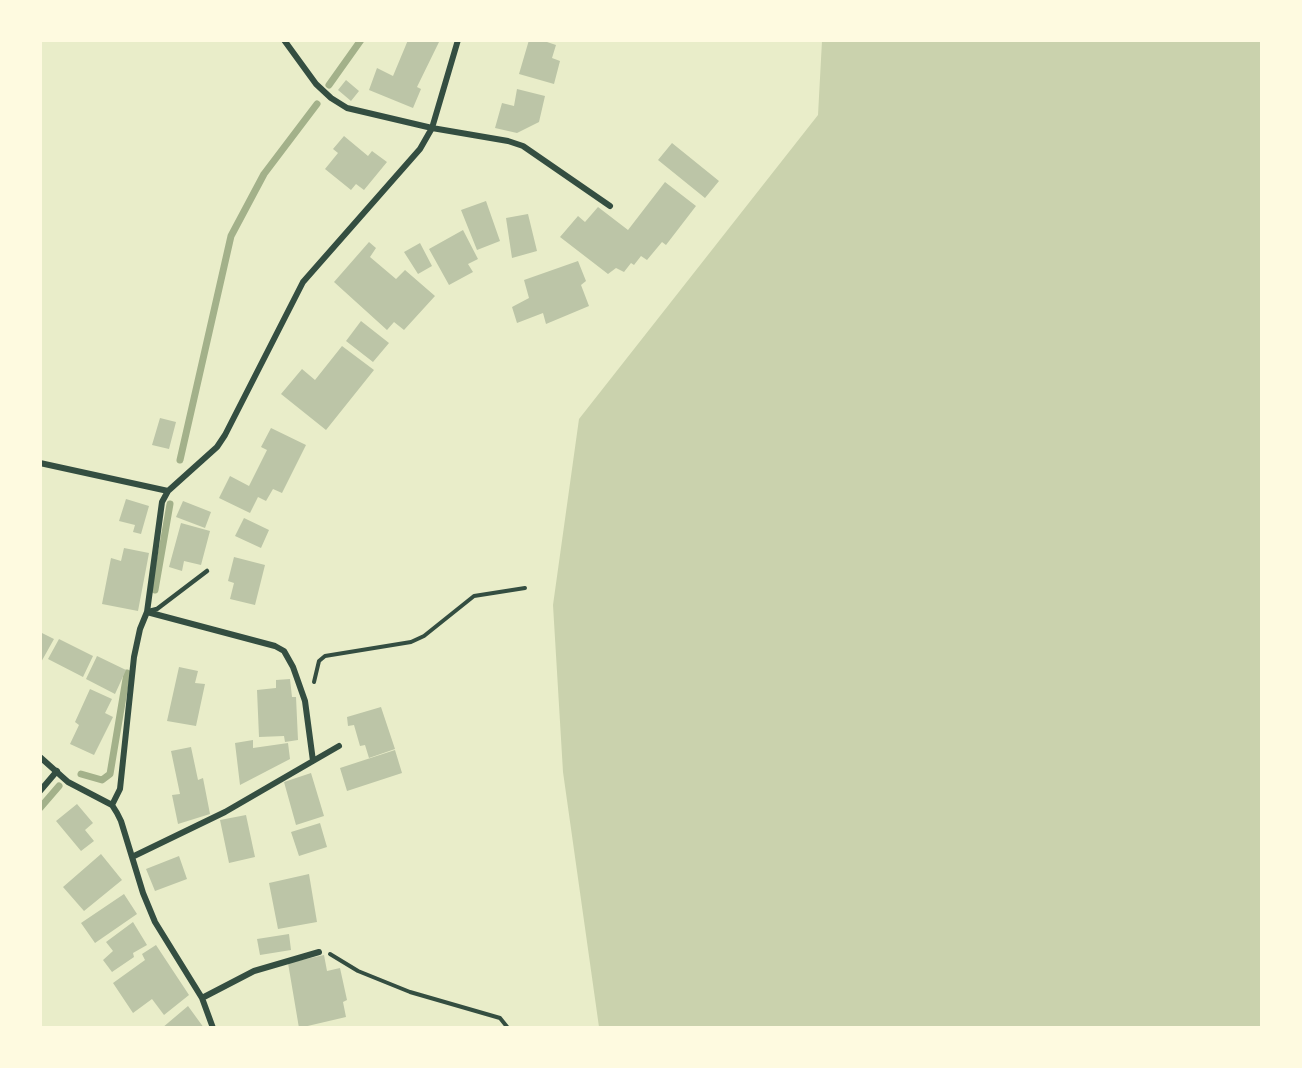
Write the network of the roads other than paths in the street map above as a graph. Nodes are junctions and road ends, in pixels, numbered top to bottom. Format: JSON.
{"nodes":[{"id":1,"x":284,"y":40,"type":"edge"},
{"id":2,"x":458,"y":40,"type":"edge"},
{"id":3,"x":432,"y":128,"type":"junction"},
{"id":4,"x":610,"y":206,"type":"dead end"},
{"id":5,"x":40,"y":463,"type":"edge"},
{"id":6,"x":168,"y":491,"type":"junction"},
{"id":7,"x":207,"y":571,"type":"dead end"},
{"id":8,"x":147,"y":612,"type":"junction"},
{"id":9,"x":339,"y":747,"type":"dead end"},
{"id":10,"x":40,"y":757,"type":"edge"},
{"id":11,"x":313,"y":761,"type":"junction"},
{"id":12,"x":57,"y":771,"type":"junction"},
{"id":13,"x":40,"y":791,"type":"edge"},
{"id":14,"x":112,"y":806,"type":"junction"},
{"id":15,"x":132,"y":857,"type":"junction"},
{"id":16,"x":319,"y":952,"type":"road end"},
{"id":17,"x":202,"y":998,"type":"junction"},
{"id":18,"x":213,"y":1028,"type":"edge"}],
"edges":[{"from":1,"to":3,"type":"street"},
{"from":2,"to":3,"type":"street"},
{"from":3,"to":4,"type":"street"},
{"from":3,"to":6,"type":"street"},
{"from":5,"to":6,"type":"street"},
{"from":6,"to":8,"type":"street"},
{"from":7,"to":8,"type":"lane"},
{"from":8,"to":11,"type":"street"},
{"from":8,"to":14,"type":"street"},
{"from":9,"to":11,"type":"street"},
{"from":10,"to":12,"type":"street"},
{"from":11,"to":15,"type":"street"},
{"from":12,"to":13,"type":"street"},
{"from":12,"to":14,"type":"street"},
{"from":14,"to":15,"type":"street"},
{"from":15,"to":17,"type":"street"},
{"from":16,"to":17,"type":"street"},
{"from":17,"to":18,"type":"street"}]}
